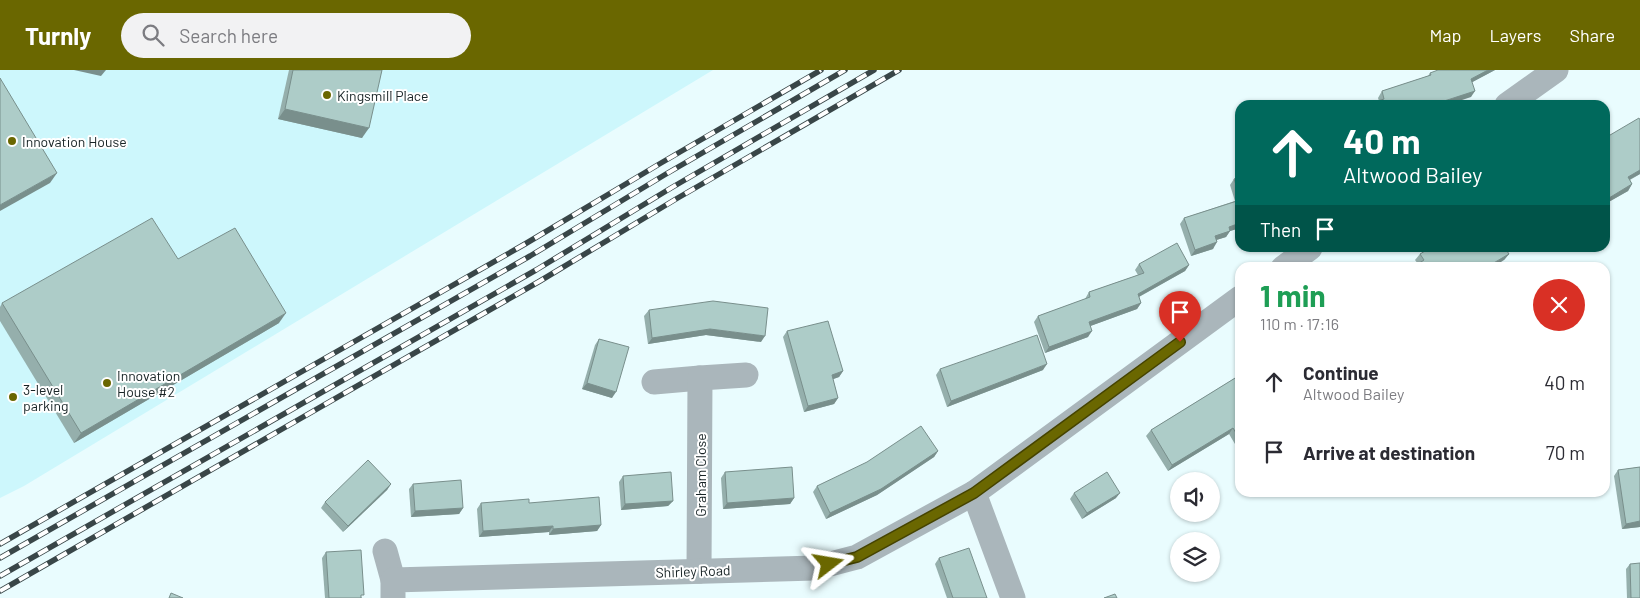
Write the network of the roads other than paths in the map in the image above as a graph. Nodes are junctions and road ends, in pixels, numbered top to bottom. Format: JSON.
{"nodes":[{"id":1,"x":1556,"y":70,"type":"edge"},
{"id":2,"x":1514,"y":100,"type":"edge"},
{"id":3,"x":1305,"y":252,"type":"edge"},
{"id":4,"x":1291,"y":262,"type":"edge"},
{"id":5,"x":1235,"y":302,"type":"edge"},
{"id":6,"x":746,"y":375,"type":"dead end"},
{"id":7,"x":700,"y":378,"type":"junction"},
{"id":8,"x":654,"y":382,"type":"dead end"},
{"id":9,"x":974,"y":493,"type":"junction"},
{"id":10,"x":385,"y":551,"type":"dead end"},
{"id":11,"x":699,"y":571,"type":"junction"},
{"id":12,"x":393,"y":589,"type":"edge"},
{"id":13,"x":1013,"y":598,"type":"edge"}],
"edges":[{"from":1,"to":2,"type":"street"},
{"from":3,"to":4,"type":"street"},
{"from":5,"to":9,"type":"street","name":"Shirley Road"},
{"from":6,"to":7,"type":"street"},
{"from":7,"to":8,"type":"street"},
{"from":7,"to":11,"type":"street","name":"Graham Close"},
{"from":9,"to":11,"type":"street","name":"Shirley Road"},
{"from":9,"to":13,"type":"street"},
{"from":10,"to":12,"type":"street","name":"Shirley Road"},
{"from":11,"to":12,"type":"street","name":"Shirley Road"}]}
